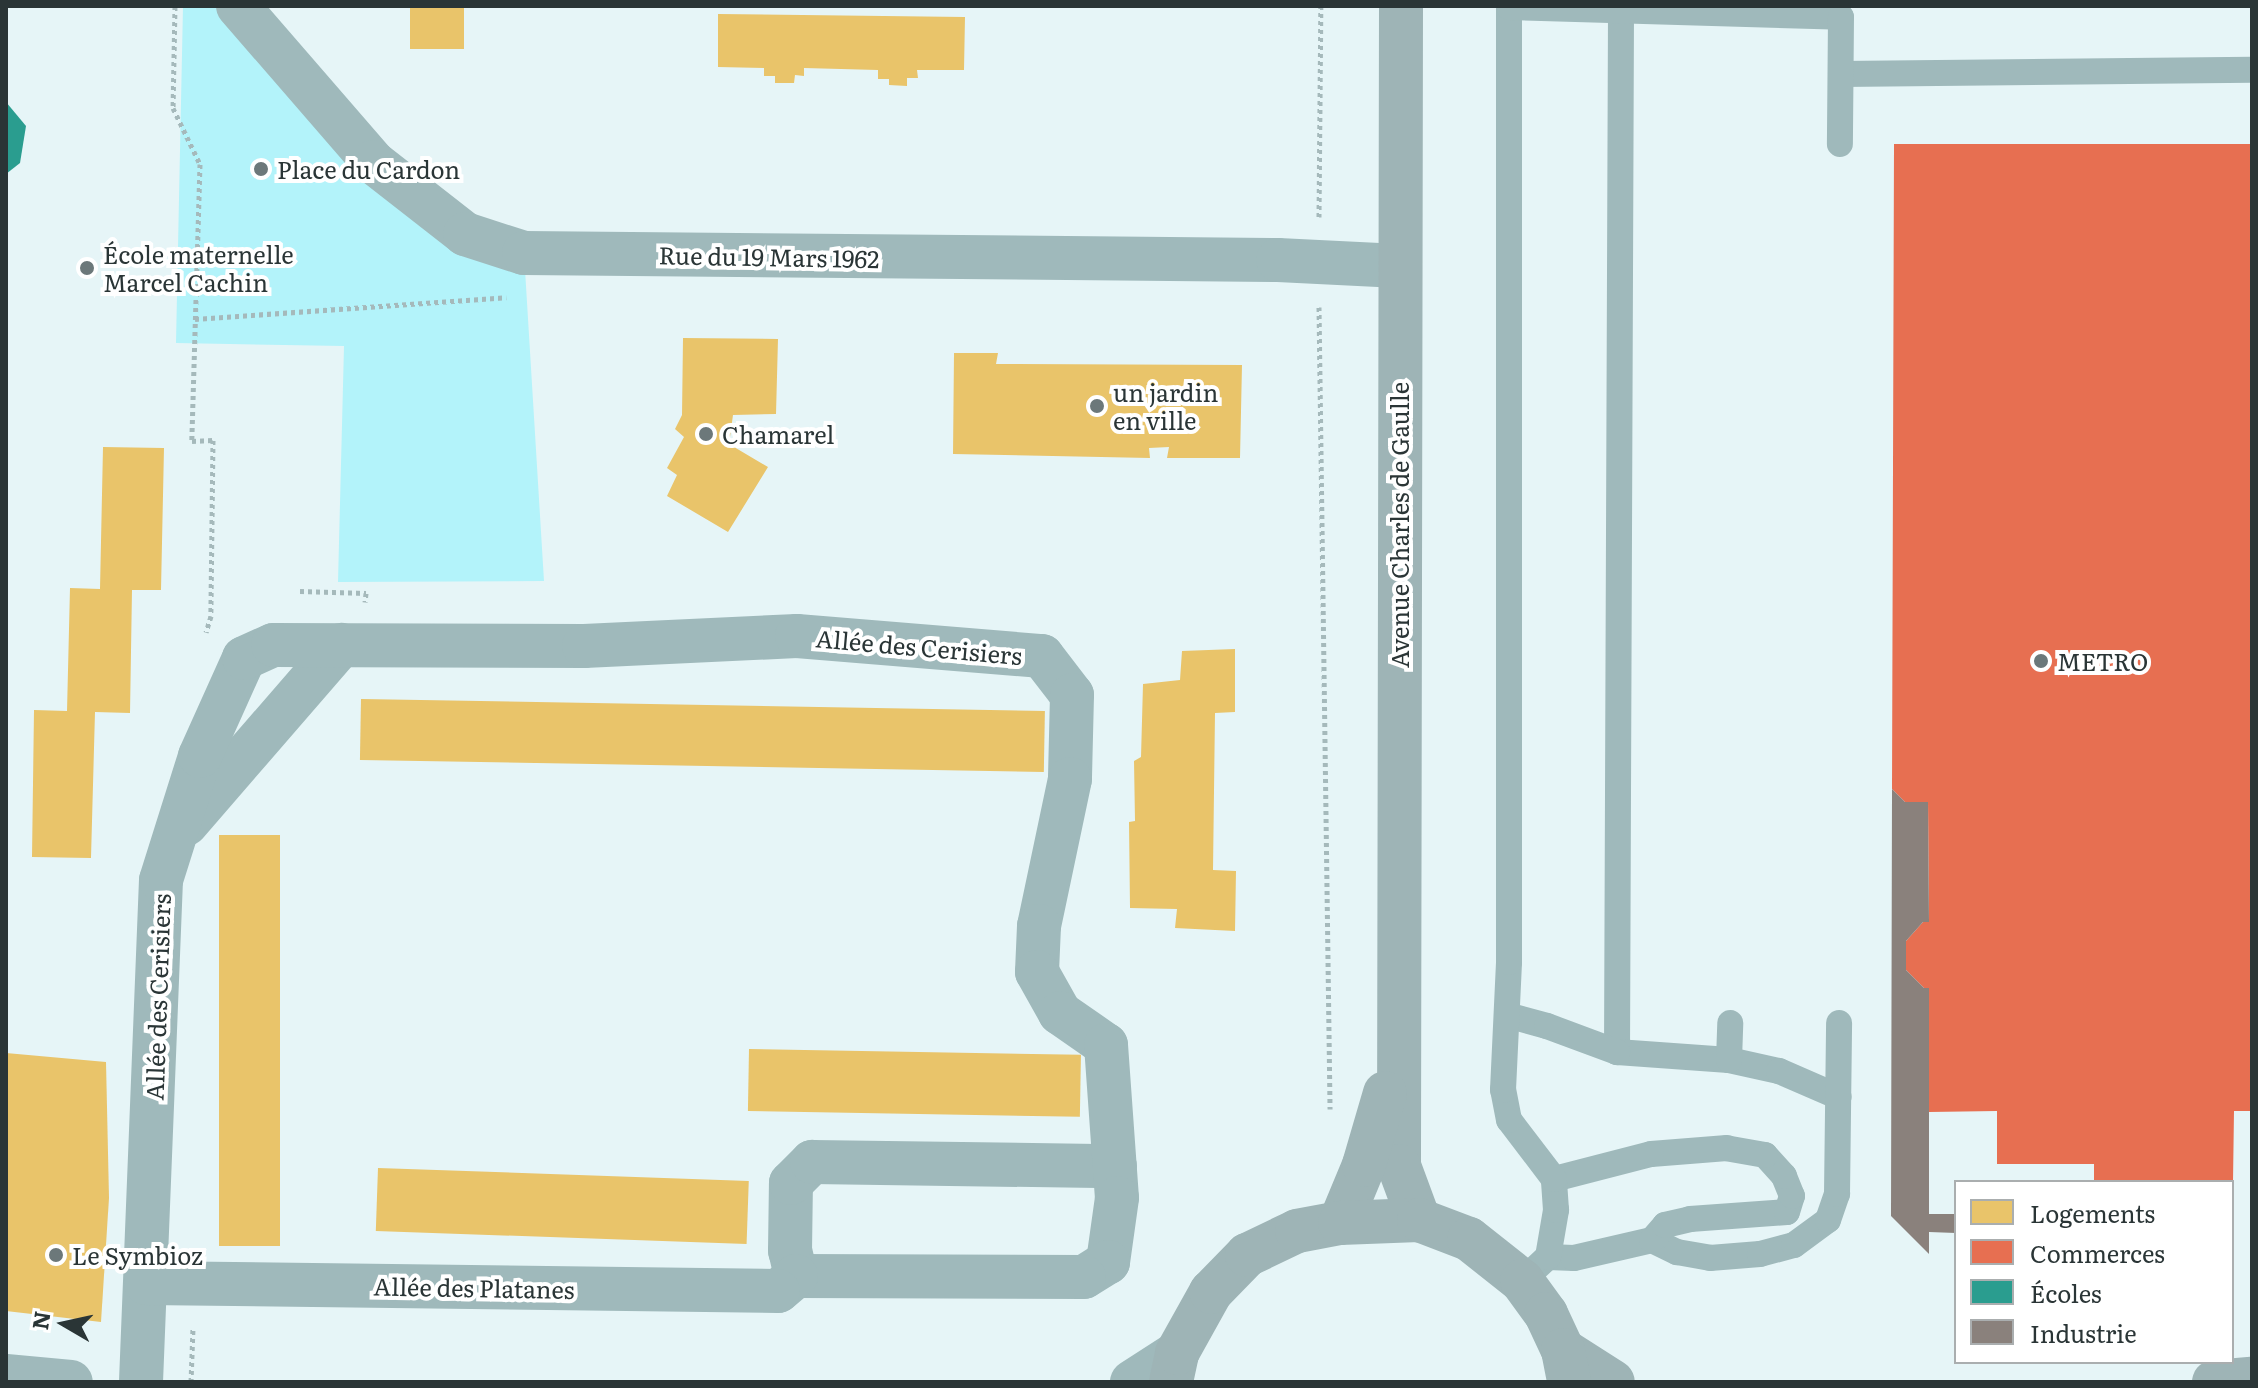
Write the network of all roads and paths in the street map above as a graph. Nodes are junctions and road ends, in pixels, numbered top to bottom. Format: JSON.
{"nodes":[{"id":1,"x":175,"y":6,"type":"edge"},
{"id":2,"x":238,"y":6,"type":"edge"},
{"id":3,"x":1321,"y":6,"type":"edge"},
{"id":4,"x":1401,"y":6,"type":"edge"},
{"id":5,"x":1621,"y":12,"type":"junction"},
{"id":6,"x":2252,"y":70,"type":"edge"},
{"id":7,"x":1841,"y":74,"type":"junction"},
{"id":8,"x":1840,"y":144,"type":"dead end"},
{"id":9,"x":510,"y":249,"type":"junction"},
{"id":10,"x":1319,"y":265,"type":"junction"},
{"id":11,"x":1399,"y":266,"type":"junction"},
{"id":12,"x":195,"y":319,"type":"junction"},
{"id":13,"x":211,"y":588,"type":"dead end"},
{"id":14,"x":300,"y":591,"type":"dead end"},
{"id":15,"x":353,"y":631,"type":"junction"},
{"id":16,"x":174,"y":838,"type":"junction"},
{"id":17,"x":1507,"y":1015,"type":"junction"},
{"id":18,"x":1730,"y":1023,"type":"dead end"},
{"id":19,"x":1839,"y":1023,"type":"dead end"},
{"id":20,"x":1399,"y":1044,"type":"junction"},
{"id":21,"x":1617,"y":1052,"type":"junction"},
{"id":22,"x":1729,"y":1060,"type":"junction"},
{"id":23,"x":1839,"y":1097,"type":"junction"},
{"id":24,"x":1329,"y":1125,"type":"dead end"},
{"id":25,"x":1114,"y":1150,"type":"junction"},
{"id":26,"x":1554,"y":1179,"type":"junction"},
{"id":27,"x":1787,"y":1212,"type":"junction"},
{"id":28,"x":1419,"y":1220,"type":"junction"},
{"id":29,"x":1340,"y":1223,"type":"junction"},
{"id":30,"x":1652,"y":1240,"type":"junction"},
{"id":31,"x":1781,"y":1248,"type":"junction"},
{"id":32,"x":1535,"y":1269,"type":"junction"},
{"id":33,"x":796,"y":1276,"type":"junction"},
{"id":34,"x":146,"y":1283,"type":"junction"},
{"id":35,"x":194,"y":1284,"type":"junction"},
{"id":36,"x":1566,"y":1366,"type":"edge"},
{"id":37,"x":1174,"y":1368,"type":"edge"},
{"id":38,"x":6,"y":1376,"type":"edge"},
{"id":39,"x":2252,"y":1379,"type":"edge"},
{"id":40,"x":71,"y":1382,"type":"edge"},
{"id":41,"x":141,"y":1382,"type":"edge"},
{"id":42,"x":191,"y":1382,"type":"edge"},
{"id":43,"x":1132,"y":1382,"type":"edge"},
{"id":44,"x":1613,"y":1382,"type":"edge"},
{"id":45,"x":2214,"y":1382,"type":"edge"}],
"edges":[{"from":1,"to":12,"type":"path"},
{"from":2,"to":9,"type":"street","name":"Rue du 19 Mars 1962"},
{"from":3,"to":10,"type":"path"},
{"from":4,"to":11,"type":"main road","name":"Avenue Charles de Gaulle"},
{"from":5,"to":7,"type":"lane"},
{"from":5,"to":17,"type":"lane"},
{"from":5,"to":21,"type":"lane"},
{"from":6,"to":7,"type":"lane"},
{"from":7,"to":8,"type":"lane"},
{"from":9,"to":10,"type":"street","name":"Rue du 19 Mars 1962"},
{"from":9,"to":12,"type":"path"},
{"from":10,"to":11,"type":"street","name":"Rue du 19 Mars 1962"},
{"from":10,"to":24,"type":"path"},
{"from":11,"to":20,"type":"main road","name":"Avenue Charles de Gaulle"},
{"from":12,"to":13,"type":"path"},
{"from":14,"to":15,"type":"path"},
{"from":15,"to":16,"type":"street"},
{"from":15,"to":16,"type":"street","name":"Allée des Cerisiers"},
{"from":15,"to":25,"type":"street","name":"Allée des Cerisiers"},
{"from":16,"to":34,"type":"street","name":"Allée des Cerisiers"},
{"from":17,"to":21,"type":"lane"},
{"from":17,"to":26,"type":"lane"},
{"from":18,"to":22,"type":"lane"},
{"from":19,"to":23,"type":"lane"},
{"from":20,"to":28,"type":"main road","name":"Avenue Charles de Gaulle"},
{"from":20,"to":29,"type":"main road","name":"Avenue Charles de Gaulle"},
{"from":21,"to":22,"type":"lane"},
{"from":22,"to":23,"type":"lane"},
{"from":23,"to":31,"type":"lane"},
{"from":25,"to":33,"type":"street"},
{"from":25,"to":33,"type":"street","name":"Allée des Platanes"},
{"from":26,"to":27,"type":"lane"},
{"from":26,"to":32,"type":"lane"},
{"from":27,"to":30,"type":"lane"},
{"from":27,"to":31,"type":"lane"},
{"from":28,"to":29,"type":"main road"},
{"from":28,"to":32,"type":"main road"},
{"from":29,"to":37,"type":"main road"},
{"from":30,"to":31,"type":"lane"},
{"from":30,"to":32,"type":"lane"},
{"from":32,"to":36,"type":"main road"},
{"from":33,"to":35,"type":"street","name":"Allée des Platanes"},
{"from":34,"to":35,"type":"street","name":"Allée des Platanes"},
{"from":34,"to":41,"type":"street","name":"Allée des Cerisiers"},
{"from":35,"to":42,"type":"path"},
{"from":36,"to":44,"type":"main road"},
{"from":37,"to":43,"type":"street"},
{"from":38,"to":40,"type":"street"},
{"from":39,"to":45,"type":"main road"}]}
